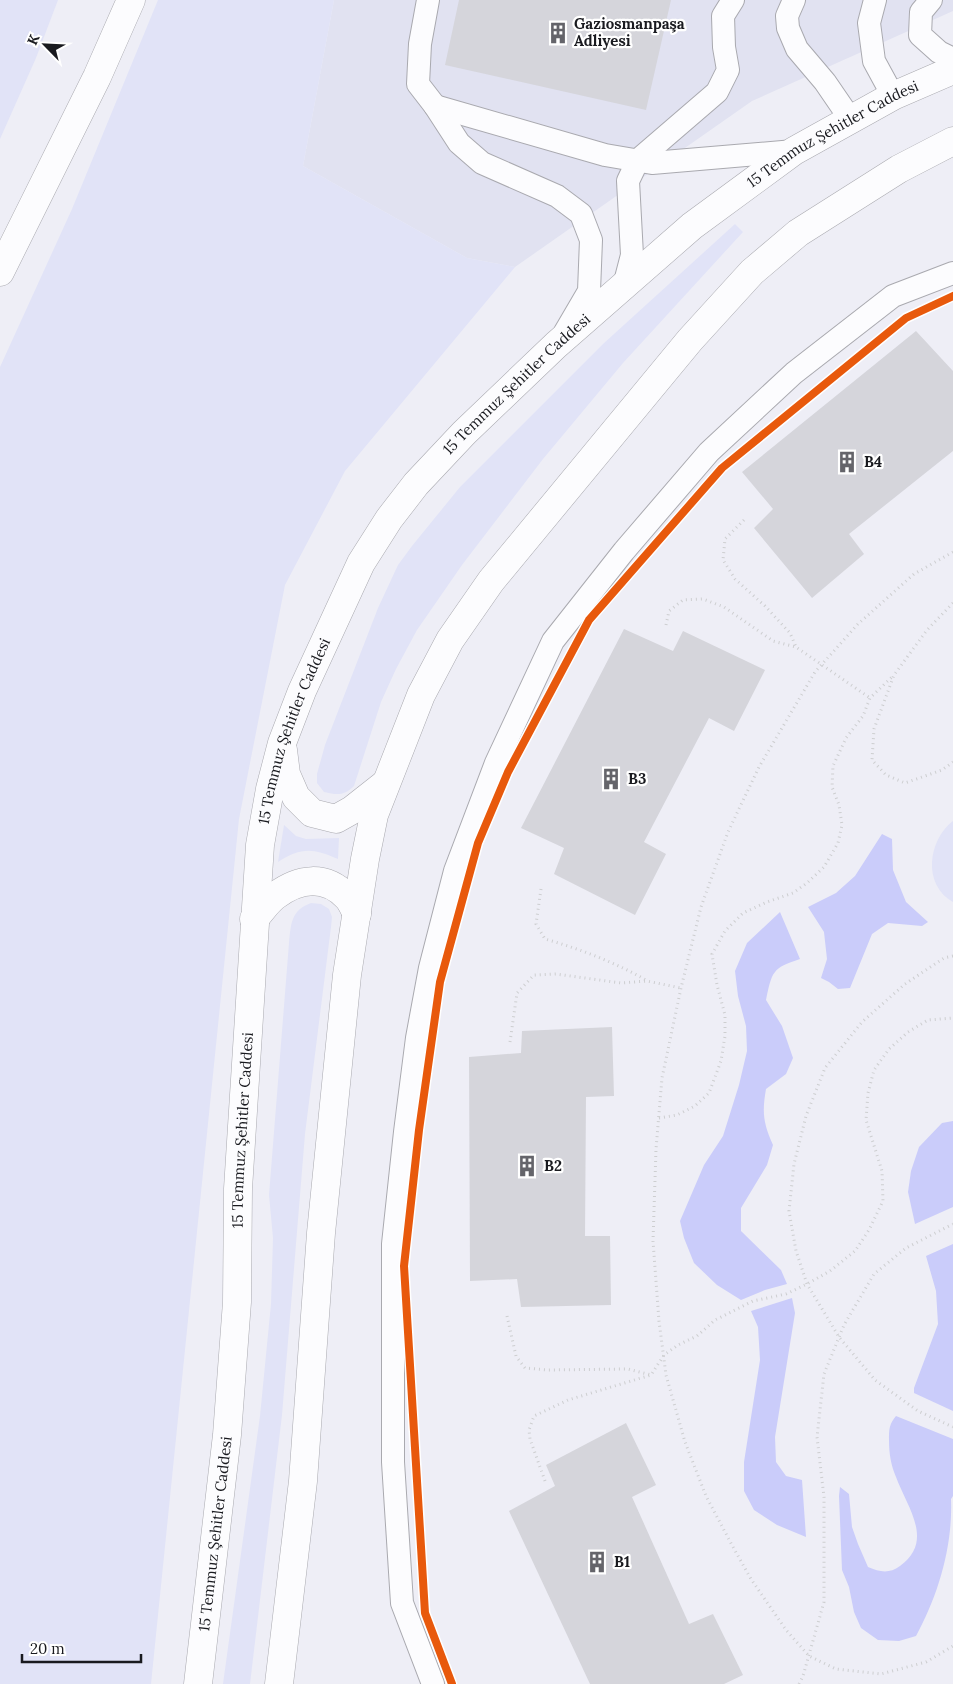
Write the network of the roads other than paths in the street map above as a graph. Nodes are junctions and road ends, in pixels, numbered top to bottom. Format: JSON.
{"nodes":[{"id":1,"x":130,"y":0,"type":"edge"},
{"id":2,"x":428,"y":0,"type":"edge"},
{"id":3,"x":733,"y":0,"type":"edge"},
{"id":4,"x":794,"y":0,"type":"edge"},
{"id":5,"x":875,"y":0,"type":"edge"},
{"id":6,"x":931,"y":0,"type":"edge"},
{"id":7,"x":953,"y":59,"type":"edge"},
{"id":8,"x":953,"y":70,"type":"edge"},
{"id":9,"x":893,"y":96,"type":"junction"},
{"id":10,"x":435,"y":106,"type":"junction"},
{"id":11,"x":851,"y":120,"type":"junction"},
{"id":12,"x":953,"y":140,"type":"edge"},
{"id":13,"x":794,"y":151,"type":"junction"},
{"id":14,"x":638,"y":160,"type":"junction"},
{"id":15,"x":0,"y":272,"type":"edge"},
{"id":16,"x":953,"y":273,"type":"edge"},
{"id":17,"x":624,"y":286,"type":"junction"},
{"id":18,"x":556,"y":345,"type":"junction"},
{"id":19,"x":282,"y":743,"type":"junction"},
{"id":20,"x":385,"y":783,"type":"junction"},
{"id":21,"x":357,"y":914,"type":"junction"},
{"id":22,"x":254,"y":919,"type":"junction"},
{"id":23,"x":198,"y":1684,"type":"edge"},
{"id":24,"x":279,"y":1684,"type":"edge"},
{"id":25,"x":433,"y":1684,"type":"edge"}],
"edges":[{"from":1,"to":15,"type":"main road"},
{"from":2,"to":10,"type":"lane"},
{"from":3,"to":14,"type":"lane"},
{"from":4,"to":11,"type":"lane"},
{"from":5,"to":9,"type":"lane"},
{"from":6,"to":7,"type":"lane"},
{"from":8,"to":9,"type":"main road","name":"15 Temmuz Şehitler Caddesi"},
{"from":9,"to":11,"type":"main road","name":"15 Temmuz Şehitler Caddesi"},
{"from":10,"to":14,"type":"lane"},
{"from":10,"to":18,"type":"lane"},
{"from":11,"to":13,"type":"main road","name":"15 Temmuz Şehitler Caddesi"},
{"from":12,"to":20,"type":"main road"},
{"from":13,"to":14,"type":"lane"},
{"from":13,"to":17,"type":"main road","name":"15 Temmuz Şehitler Caddesi"},
{"from":14,"to":17,"type":"lane"},
{"from":16,"to":25,"type":"lane"},
{"from":17,"to":18,"type":"main road","name":"15 Temmuz Şehitler Caddesi"},
{"from":18,"to":19,"type":"main road","name":"15 Temmuz Şehitler Caddesi"},
{"from":19,"to":20,"type":"main road"},
{"from":19,"to":22,"type":"main road","name":"15 Temmuz Şehitler Caddesi"},
{"from":20,"to":21,"type":"main road"},
{"from":21,"to":22,"type":"main road"},
{"from":21,"to":24,"type":"main road"},
{"from":22,"to":23,"type":"main road","name":"15 Temmuz Şehitler Caddesi"}]}
